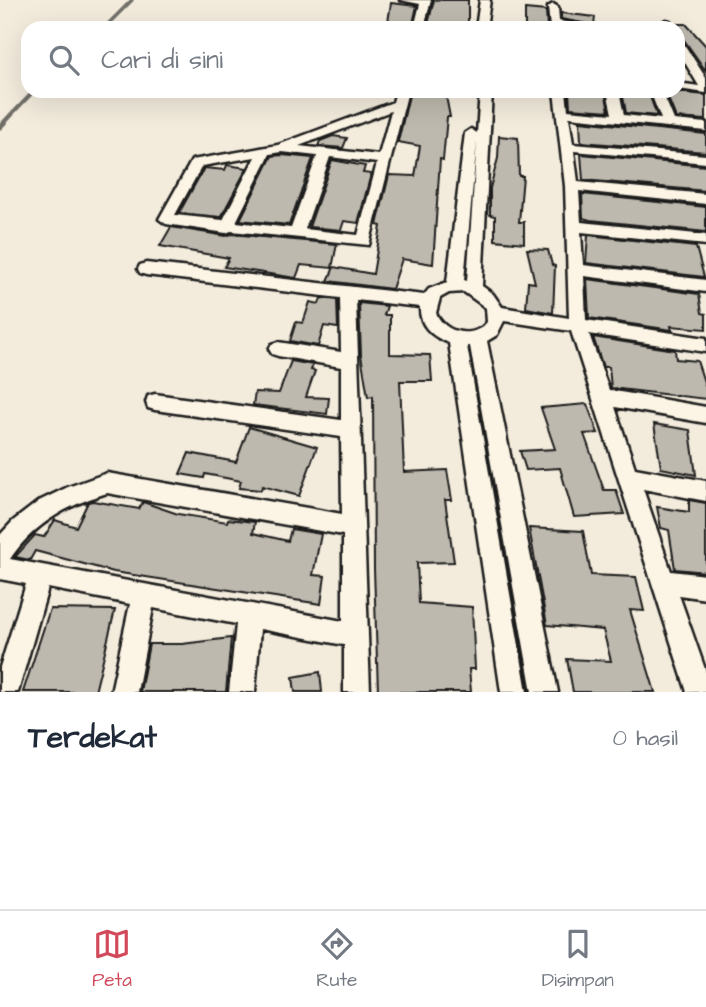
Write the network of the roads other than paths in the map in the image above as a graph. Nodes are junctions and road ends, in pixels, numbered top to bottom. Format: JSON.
{"nodes":[{"id":1,"x":405,"y":0,"type":"edge"},
{"id":2,"x":485,"y":0,"type":"edge"},
{"id":3,"x":496,"y":0,"type":"edge"},
{"id":4,"x":426,"y":1,"type":"edge"},
{"id":5,"x":553,"y":7,"type":"dead end"},
{"id":6,"x":421,"y":21,"type":"edge"},
{"id":7,"x":482,"y":21,"type":"edge"},
{"id":8,"x":493,"y":21,"type":"edge"},
{"id":9,"x":554,"y":21,"type":"edge"},
{"id":10,"x":685,"y":61,"type":"edge"},
{"id":11,"x":685,"y":86,"type":"edge"},
{"id":12,"x":706,"y":88,"type":"edge"},
{"id":13,"x":398,"y":98,"type":"edge"},
{"id":14,"x":400,"y":98,"type":"edge"},
{"id":15,"x":473,"y":98,"type":"edge"},
{"id":16,"x":486,"y":98,"type":"edge"},
{"id":17,"x":561,"y":98,"type":"edge"},
{"id":18,"x":615,"y":98,"type":"edge"},
{"id":19,"x":659,"y":98,"type":"edge"},
{"id":20,"x":564,"y":113,"type":"junction"},
{"id":21,"x":620,"y":118,"type":"junction"},
{"id":22,"x":669,"y":123,"type":"junction"},
{"id":23,"x":706,"y":127,"type":"edge"},
{"id":24,"x":567,"y":147,"type":"junction"},
{"id":25,"x":281,"y":148,"type":"junction"},
{"id":26,"x":264,"y":152,"type":"junction"},
{"id":27,"x":325,"y":153,"type":"junction"},
{"id":28,"x":706,"y":159,"type":"edge"},
{"id":29,"x":385,"y":160,"type":"junction"},
{"id":30,"x":572,"y":186,"type":"junction"},
{"id":31,"x":706,"y":199,"type":"edge"},
{"id":32,"x":574,"y":226,"type":"junction"},
{"id":33,"x":226,"y":228,"type":"junction"},
{"id":34,"x":296,"y":234,"type":"junction"},
{"id":35,"x":706,"y":240,"type":"edge"},
{"id":36,"x":146,"y":269,"type":"dead end"},
{"id":37,"x":574,"y":269,"type":"junction"},
{"id":38,"x":455,"y":286,"type":"junction"},
{"id":39,"x":706,"y":286,"type":"edge"},
{"id":40,"x":474,"y":289,"type":"junction"},
{"id":41,"x":348,"y":292,"type":"junction"},
{"id":42,"x":427,"y":302,"type":"junction"},
{"id":43,"x":496,"y":313,"type":"junction"},
{"id":44,"x":578,"y":326,"type":"junction"},
{"id":45,"x":467,"y":338,"type":"junction"},
{"id":46,"x":706,"y":345,"type":"edge"},
{"id":47,"x":278,"y":349,"type":"dead end"},
{"id":48,"x":350,"y":361,"type":"junction"},
{"id":49,"x":601,"y":397,"type":"junction"},
{"id":50,"x":155,"y":402,"type":"dead end"},
{"id":51,"x":706,"y":415,"type":"edge"},
{"id":52,"x":351,"y":430,"type":"junction"},
{"id":53,"x":627,"y":476,"type":"junction"},
{"id":54,"x":706,"y":491,"type":"edge"},
{"id":55,"x":352,"y":526,"type":"junction"},
{"id":56,"x":0,"y":554,"type":"edge"},
{"id":57,"x":0,"y":568,"type":"edge"},
{"id":58,"x":40,"y":576,"type":"junction"},
{"id":59,"x":662,"y":581,"type":"junction"},
{"id":60,"x":706,"y":587,"type":"edge"},
{"id":61,"x":144,"y":595,"type":"junction"},
{"id":62,"x":248,"y":615,"type":"junction"},
{"id":63,"x":356,"y":635,"type":"junction"},
{"id":64,"x":5,"y":692,"type":"edge"},
{"id":65,"x":124,"y":692,"type":"edge"},
{"id":66,"x":242,"y":692,"type":"edge"},
{"id":67,"x":358,"y":692,"type":"edge"},
{"id":68,"x":514,"y":692,"type":"edge"},
{"id":69,"x":545,"y":692,"type":"edge"},
{"id":70,"x":700,"y":692,"type":"edge"}],
"edges":[{"from":1,"to":4,"type":"street"},
{"from":2,"to":7,"type":"street"},
{"from":3,"to":8,"type":"street"},
{"from":4,"to":6,"type":"street"},
{"from":5,"to":9,"type":"street"},
{"from":10,"to":12,"type":"street"},
{"from":11,"to":12,"type":"street"},
{"from":13,"to":25,"type":"street"},
{"from":14,"to":29,"type":"street"},
{"from":15,"to":38,"type":"street"},
{"from":16,"to":40,"type":"street"},
{"from":17,"to":20,"type":"street"},
{"from":18,"to":21,"type":"street"},
{"from":19,"to":22,"type":"street"},
{"from":20,"to":21,"type":"street"},
{"from":20,"to":24,"type":"street"},
{"from":21,"to":22,"type":"street"},
{"from":22,"to":23,"type":"street"},
{"from":24,"to":28,"type":"street"},
{"from":24,"to":30,"type":"street"},
{"from":25,"to":26,"type":"street"},
{"from":25,"to":27,"type":"street"},
{"from":26,"to":33,"type":"street"},
{"from":26,"to":33,"type":"street"},
{"from":27,"to":29,"type":"street"},
{"from":27,"to":34,"type":"street"},
{"from":29,"to":34,"type":"street"},
{"from":30,"to":31,"type":"street"},
{"from":30,"to":32,"type":"street"},
{"from":32,"to":35,"type":"street"},
{"from":32,"to":37,"type":"street"},
{"from":33,"to":34,"type":"street"},
{"from":36,"to":41,"type":"street"},
{"from":37,"to":39,"type":"street"},
{"from":37,"to":44,"type":"street"},
{"from":38,"to":40,"type":"street"},
{"from":38,"to":42,"type":"street"},
{"from":40,"to":43,"type":"street"},
{"from":41,"to":42,"type":"street"},
{"from":41,"to":48,"type":"street"},
{"from":42,"to":45,"type":"street"},
{"from":43,"to":44,"type":"street"},
{"from":43,"to":45,"type":"street"},
{"from":44,"to":46,"type":"street"},
{"from":44,"to":49,"type":"street"},
{"from":45,"to":68,"type":"street"},
{"from":45,"to":69,"type":"street"},
{"from":47,"to":48,"type":"street"},
{"from":48,"to":52,"type":"street"},
{"from":49,"to":51,"type":"street"},
{"from":49,"to":53,"type":"street"},
{"from":50,"to":52,"type":"street"},
{"from":52,"to":55,"type":"street"},
{"from":53,"to":54,"type":"street"},
{"from":53,"to":59,"type":"street"},
{"from":55,"to":56,"type":"street"},
{"from":55,"to":63,"type":"street"},
{"from":57,"to":58,"type":"street"},
{"from":58,"to":61,"type":"street"},
{"from":58,"to":64,"type":"street"},
{"from":59,"to":60,"type":"street"},
{"from":59,"to":70,"type":"street"},
{"from":61,"to":62,"type":"street"},
{"from":61,"to":65,"type":"street"},
{"from":62,"to":63,"type":"street"},
{"from":62,"to":66,"type":"street"},
{"from":63,"to":67,"type":"street"}]}
